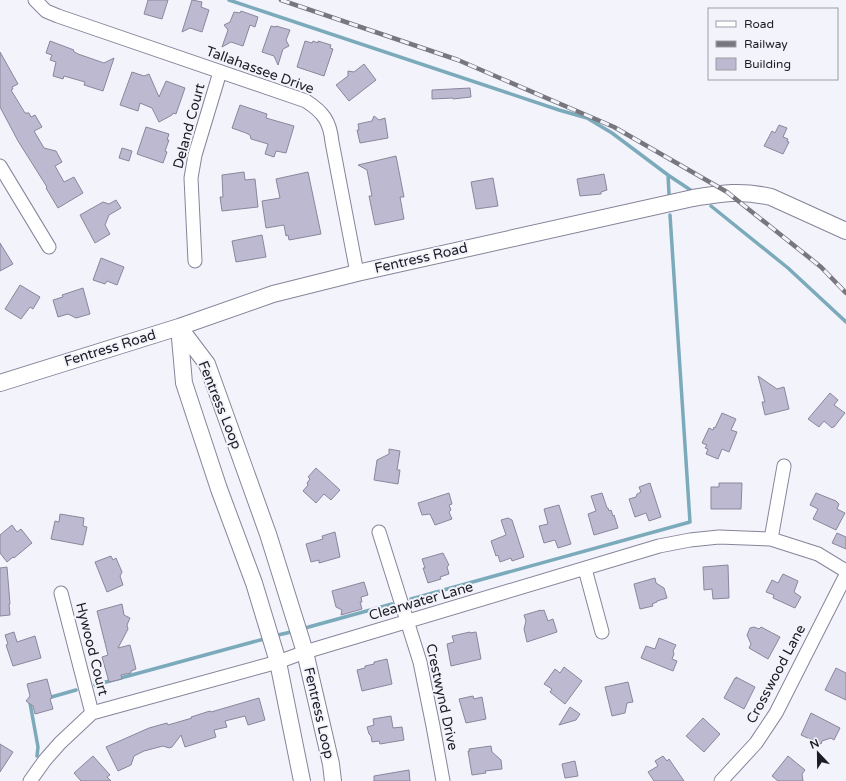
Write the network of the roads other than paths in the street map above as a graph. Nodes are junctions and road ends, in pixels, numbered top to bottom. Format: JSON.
{"nodes":[{"id":1,"x":35,"y":0,"type":"edge"},
{"id":2,"x":220,"y":72,"type":"junction"},
{"id":3,"x":0,"y":166,"type":"edge"},
{"id":4,"x":846,"y":231,"type":"edge"},
{"id":5,"x":49,"y":247,"type":"dead end"},
{"id":6,"x":195,"y":261,"type":"dead end"},
{"id":7,"x":357,"y":272,"type":"junction"},
{"id":8,"x":178,"y":327,"type":"junction"},
{"id":9,"x":0,"y":383,"type":"edge"},
{"id":10,"x":784,"y":466,"type":"dead end"},
{"id":11,"x":379,"y":532,"type":"dead end"},
{"id":12,"x":771,"y":539,"type":"junction"},
{"id":13,"x":585,"y":569,"type":"junction"},
{"id":14,"x":846,"y":571,"type":"edge"},
{"id":15,"x":846,"y":575,"type":"edge"},
{"id":16,"x":61,"y":593,"type":"dead end"},
{"id":17,"x":407,"y":621,"type":"junction"},
{"id":18,"x":602,"y":632,"type":"dead end"},
{"id":19,"x":305,"y":652,"type":"junction"},
{"id":20,"x":278,"y":662,"type":"junction"},
{"id":21,"x":92,"y":713,"type":"junction"},
{"id":22,"x":30,"y":781,"type":"edge"},
{"id":23,"x":302,"y":781,"type":"edge"},
{"id":24,"x":333,"y":781,"type":"edge"},
{"id":25,"x":443,"y":781,"type":"edge"},
{"id":26,"x":722,"y":781,"type":"edge"}],
"edges":[{"from":1,"to":2,"type":"street","name":"Tallahassee Drive"},
{"from":2,"to":6,"type":"street","name":"Deland Court"},
{"from":2,"to":7,"type":"street","name":"Tallahassee Drive"},
{"from":3,"to":5,"type":"street"},
{"from":4,"to":7,"type":"street","name":"Fentress Road"},
{"from":7,"to":8,"type":"street","name":"Fentress Road"},
{"from":8,"to":9,"type":"street","name":"Fentress Road"},
{"from":8,"to":19,"type":"street","name":"Fentress Loop"},
{"from":8,"to":20,"type":"street","name":"Fentress Loop"},
{"from":10,"to":12,"type":"street"},
{"from":11,"to":17,"type":"street","name":"Crestwynd Drive"},
{"from":12,"to":13,"type":"street","name":"Clearwater Lane"},
{"from":12,"to":14,"type":"street","name":"Clearwater Lane"},
{"from":13,"to":17,"type":"street","name":"Clearwater Lane"},
{"from":13,"to":18,"type":"street"},
{"from":15,"to":26,"type":"street","name":"Crosswood Lane"},
{"from":16,"to":21,"type":"street","name":"Hywood Court"},
{"from":17,"to":19,"type":"street","name":"Clearwater Lane"},
{"from":17,"to":25,"type":"street","name":"Crestwynd Drive"},
{"from":19,"to":20,"type":"street","name":"Clearwater Lane"},
{"from":19,"to":24,"type":"street","name":"Fentress Loop"},
{"from":20,"to":21,"type":"street","name":"Clearwater Lane"},
{"from":20,"to":23,"type":"street","name":"Fentress Loop"},
{"from":21,"to":22,"type":"street","name":"Clearwater Lane"}]}
